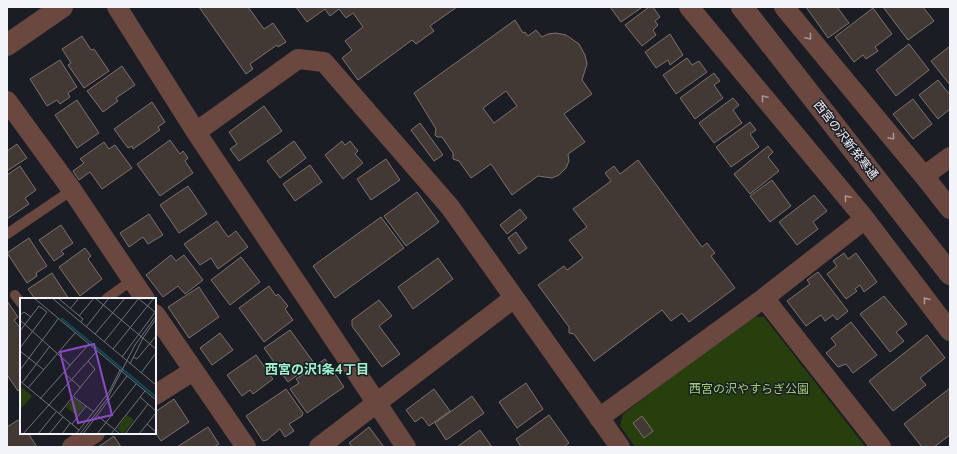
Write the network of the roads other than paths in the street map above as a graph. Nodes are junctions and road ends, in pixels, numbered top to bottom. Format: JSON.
{"nodes":[{"id":1,"x":62,"y":7,"type":"edge"},
{"id":2,"x":117,"y":7,"type":"edge"},
{"id":3,"x":689,"y":7,"type":"edge"},
{"id":4,"x":742,"y":7,"type":"edge"},
{"id":5,"x":784,"y":7,"type":"edge"},
{"id":6,"x":7,"y":45,"type":"edge"},
{"id":7,"x":7,"y":101,"type":"edge"},
{"id":8,"x":196,"y":132,"type":"junction"},
{"id":9,"x":950,"y":157,"type":"edge"},
{"id":10,"x":924,"y":176,"type":"junction"},
{"id":11,"x":72,"y":190,"type":"junction"},
{"id":12,"x":950,"y":209,"type":"edge"},
{"id":13,"x":865,"y":219,"type":"junction"},
{"id":14,"x":7,"y":234,"type":"edge"},
{"id":15,"x":950,"y":274,"type":"edge"},
{"id":16,"x":132,"y":280,"type":"junction"},
{"id":17,"x":107,"y":298,"type":"edge"},
{"id":18,"x":144,"y":298,"type":"edge"},
{"id":19,"x":514,"y":298,"type":"junction"},
{"id":20,"x":764,"y":298,"type":"junction"},
{"id":21,"x":156,"y":316,"type":"edge"},
{"id":22,"x":950,"y":331,"type":"edge"},
{"id":23,"x":193,"y":371,"type":"junction"},
{"id":24,"x":156,"y":394,"type":"edge"},
{"id":25,"x":376,"y":402,"type":"junction"},
{"id":26,"x":599,"y":418,"type":"junction"},
{"id":27,"x":93,"y":434,"type":"edge"},
{"id":28,"x":72,"y":447,"type":"edge"},
{"id":29,"x":246,"y":447,"type":"edge"},
{"id":30,"x":319,"y":447,"type":"edge"},
{"id":31,"x":406,"y":447,"type":"edge"},
{"id":32,"x":620,"y":447,"type":"edge"},
{"id":33,"x":881,"y":447,"type":"edge"}],
"edges":[{"from":1,"to":6,"type":"street"},
{"from":2,"to":8,"type":"street"},
{"from":13,"to":3,"type":"street","one_way":true},
{"from":4,"to":15,"type":"street","name":"西宮の沢新発寒通"},
{"from":5,"to":10,"type":"street","one_way":true},
{"from":7,"to":11,"type":"street"},
{"from":8,"to":19,"type":"street"},
{"from":8,"to":25,"type":"street"},
{"from":9,"to":10,"type":"street"},
{"from":10,"to":12,"type":"street"},
{"from":11,"to":14,"type":"lane"},
{"from":11,"to":16,"type":"street"},
{"from":13,"to":20,"type":"street"},
{"from":22,"to":13,"type":"street","one_way":true},
{"from":16,"to":17,"type":"lane"},
{"from":16,"to":18,"type":"street"},
{"from":19,"to":25,"type":"street"},
{"from":19,"to":26,"type":"street"},
{"from":20,"to":26,"type":"street"},
{"from":20,"to":33,"type":"street"},
{"from":21,"to":23,"type":"street"},
{"from":23,"to":24,"type":"street"},
{"from":23,"to":29,"type":"street"},
{"from":25,"to":30,"type":"street"},
{"from":25,"to":31,"type":"street"},
{"from":26,"to":32,"type":"street"},
{"from":27,"to":28,"type":"street"}]}
